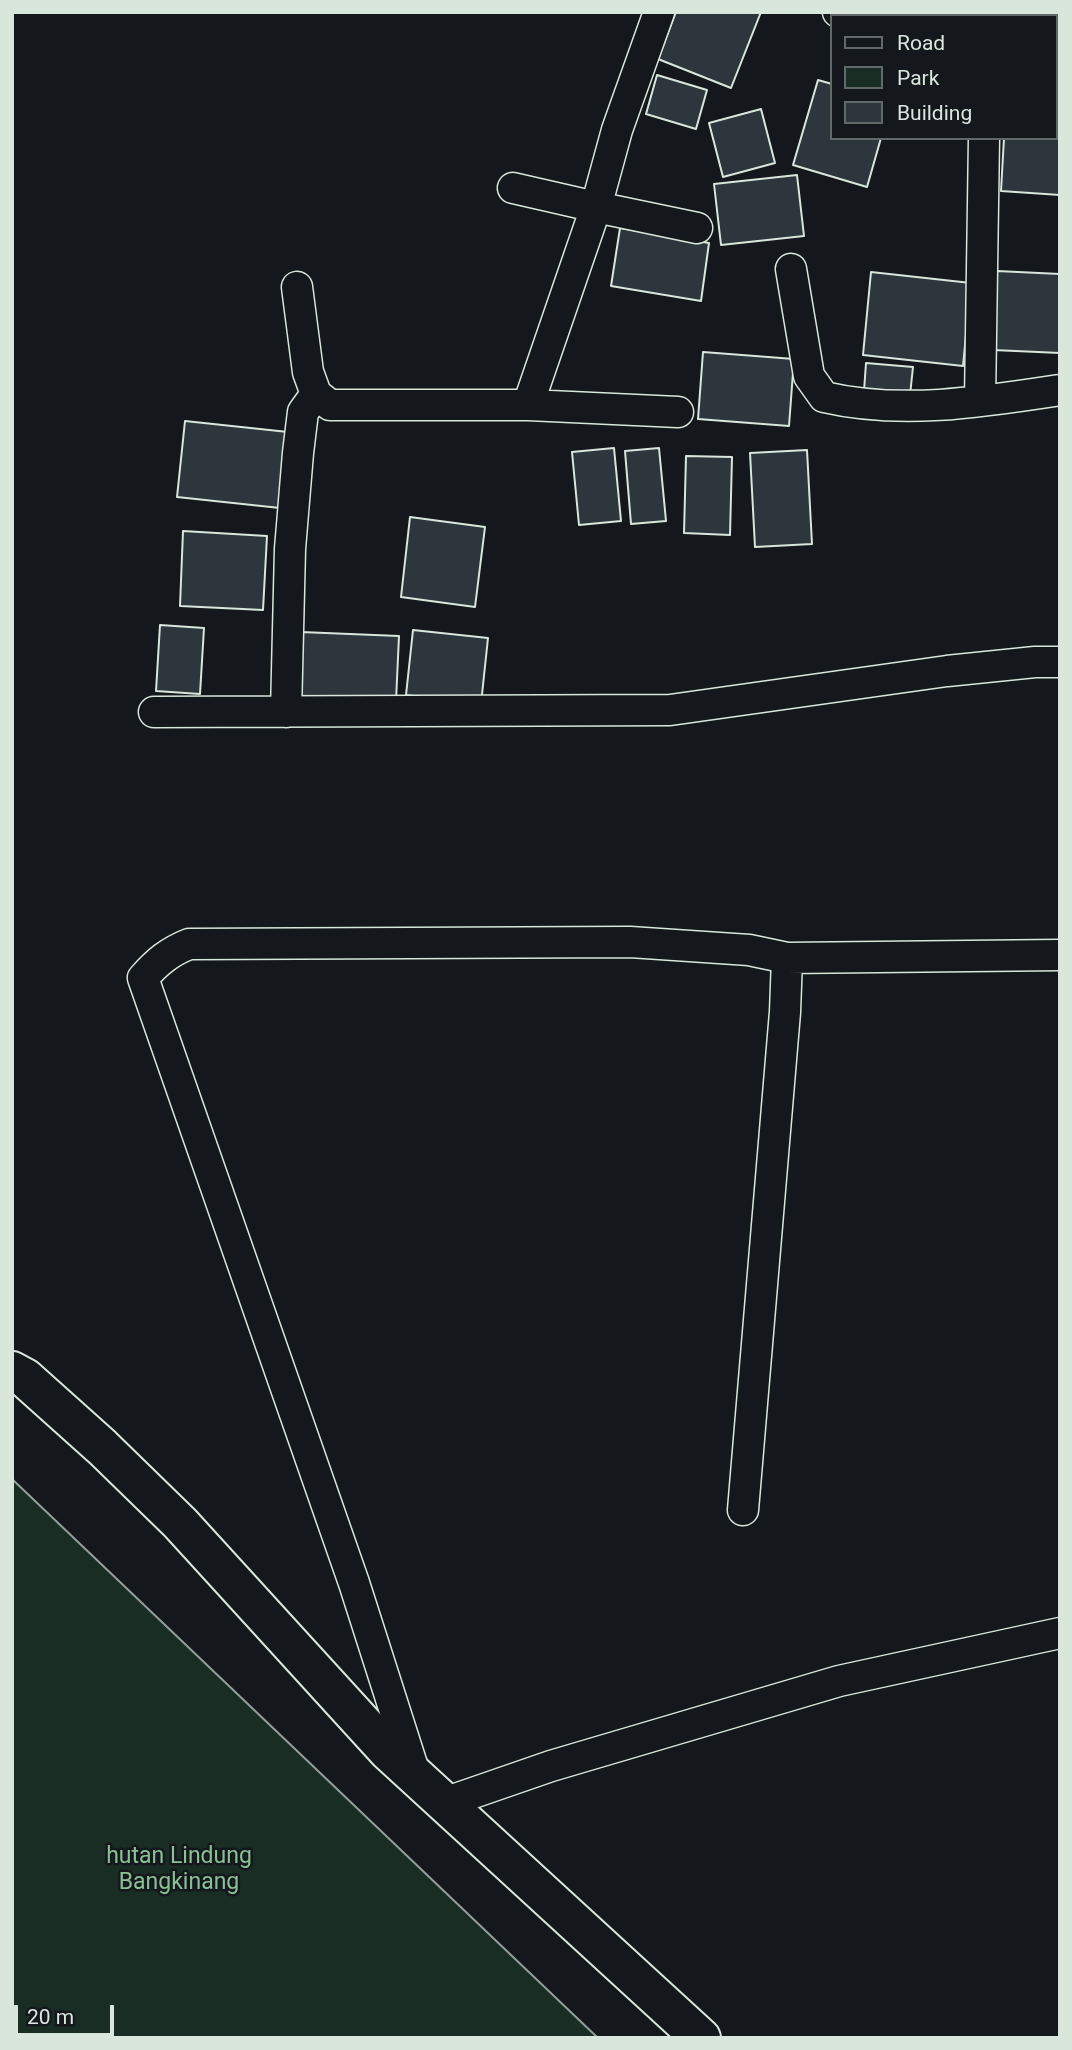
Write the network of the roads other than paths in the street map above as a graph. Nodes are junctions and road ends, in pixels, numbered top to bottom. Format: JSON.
{"nodes":[{"id":1,"x":659,"y":12,"type":"edge"},
{"id":2,"x":984,"y":140,"type":"edge"},
{"id":3,"x":513,"y":188,"type":"dead end"},
{"id":4,"x":596,"y":207,"type":"junction"},
{"id":5,"x":697,"y":228,"type":"dead end"},
{"id":6,"x":791,"y":269,"type":"dead end"},
{"id":7,"x":297,"y":286,"type":"dead end"},
{"id":8,"x":1060,"y":390,"type":"edge"},
{"id":9,"x":316,"y":394,"type":"junction"},
{"id":10,"x":979,"y":400,"type":"junction"},
{"id":11,"x":528,"y":405,"type":"junction"},
{"id":12,"x":678,"y":412,"type":"dead end"},
{"id":13,"x":1060,"y":662,"type":"edge"},
{"id":14,"x":154,"y":712,"type":"dead end"},
{"id":15,"x":286,"y":712,"type":"junction"},
{"id":16,"x":1060,"y":955,"type":"edge"},
{"id":17,"x":787,"y":958,"type":"junction"},
{"id":18,"x":12,"y":1371,"type":"edge"},
{"id":19,"x":743,"y":1510,"type":"dead end"},
{"id":20,"x":1060,"y":1633,"type":"edge"},
{"id":21,"x":415,"y":1774,"type":"junction"},
{"id":22,"x":444,"y":1803,"type":"junction"},
{"id":23,"x":681,"y":2030,"type":"edge"}],
"edges":[{"from":1,"to":4,"type":"street"},
{"from":2,"to":10,"type":"street"},
{"from":3,"to":4,"type":"street"},
{"from":4,"to":5,"type":"street"},
{"from":4,"to":11,"type":"street"},
{"from":6,"to":10,"type":"street"},
{"from":7,"to":9,"type":"street"},
{"from":8,"to":10,"type":"street"},
{"from":9,"to":11,"type":"street"},
{"from":9,"to":15,"type":"street"},
{"from":11,"to":12,"type":"street"},
{"from":13,"to":15,"type":"street"},
{"from":14,"to":15,"type":"street"},
{"from":16,"to":17,"type":"street"},
{"from":17,"to":19,"type":"street"},
{"from":17,"to":21,"type":"street"},
{"from":18,"to":21,"type":"street"},
{"from":20,"to":22,"type":"street"},
{"from":21,"to":22,"type":"street"},
{"from":22,"to":23,"type":"street"}]}
